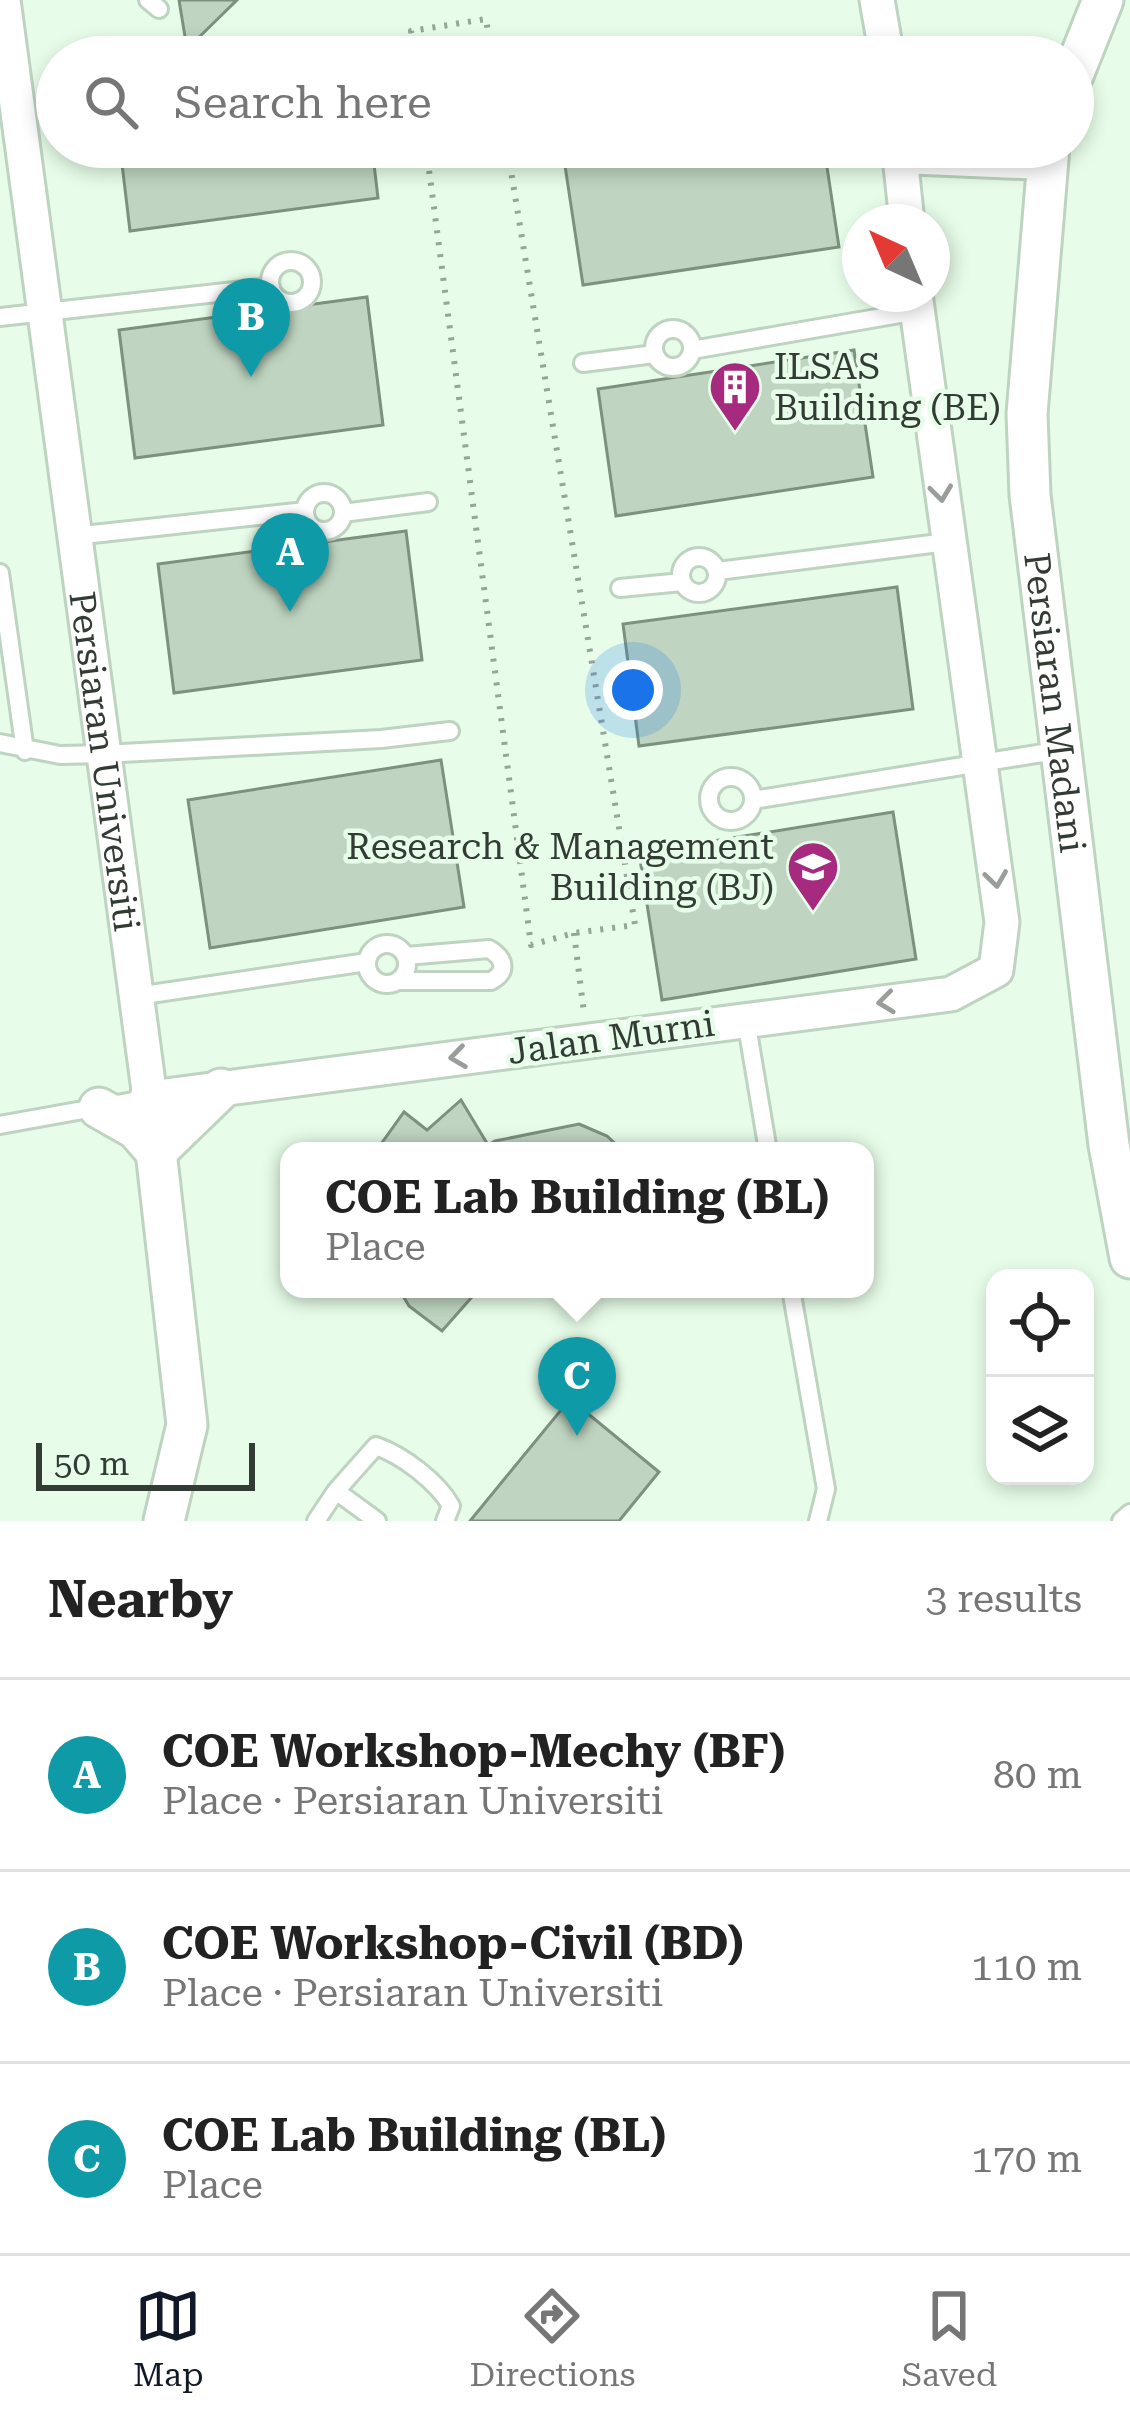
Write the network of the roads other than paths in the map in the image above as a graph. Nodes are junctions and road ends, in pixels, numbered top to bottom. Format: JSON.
{"nodes":[{"id":1,"x":3,"y":0,"type":"edge"},
{"id":2,"x":877,"y":0,"type":"edge"},
{"id":3,"x":1103,"y":0,"type":"edge"},
{"id":4,"x":883,"y":36,"type":"edge"},
{"id":5,"x":1089,"y":36,"type":"edge"},
{"id":6,"x":901,"y":168,"type":"edge"},
{"id":7,"x":1047,"y":168,"type":"edge"},
{"id":8,"x":905,"y":204,"type":"edge"},
{"id":9,"x":271,"y":287,"type":"dead end"},
{"id":10,"x":44,"y":310,"type":"junction"},
{"id":11,"x":869,"y":312,"type":"edge"},
{"id":12,"x":917,"y":312,"type":"edge"},
{"id":13,"x":0,"y":317,"type":"edge"},
{"id":14,"x":692,"y":350,"type":"junction"},
{"id":15,"x":655,"y":354,"type":"junction"},
{"id":16,"x":583,"y":363,"type":"dead end"},
{"id":17,"x":428,"y":502,"type":"dead end"},
{"id":18,"x":74,"y":536,"type":"junction"},
{"id":19,"x":947,"y":542,"type":"junction"},
{"id":20,"x":718,"y":571,"type":"junction"},
{"id":21,"x":0,"y":573,"type":"edge"},
{"id":22,"x":682,"y":582,"type":"junction"},
{"id":23,"x":620,"y":588,"type":"dead end"},
{"id":24,"x":450,"y":731,"type":"dead end"},
{"id":25,"x":0,"y":743,"type":"edge"},
{"id":26,"x":1062,"y":750,"type":"junction"},
{"id":27,"x":26,"y":751,"type":"junction"},
{"id":28,"x":104,"y":754,"type":"junction"},
{"id":29,"x":979,"y":764,"type":"junction"},
{"id":30,"x":753,"y":800,"type":"dead end"},
{"id":31,"x":406,"y":956,"type":"junction"},
{"id":32,"x":367,"y":962,"type":"junction"},
{"id":33,"x":398,"y":981,"type":"junction"},
{"id":34,"x":137,"y":996,"type":"junction"},
{"id":35,"x":746,"y":1019,"type":"junction"},
{"id":36,"x":220,"y":1089,"type":"junction"},
{"id":37,"x":150,"y":1098,"type":"junction"},
{"id":38,"x":99,"y":1108,"type":"junction"},
{"id":39,"x":0,"y":1125,"type":"edge"},
{"id":40,"x":766,"y":1142,"type":"edge"},
{"id":41,"x":156,"y":1152,"type":"junction"},
{"id":42,"x":1130,"y":1258,"type":"edge"},
{"id":43,"x":793,"y":1298,"type":"edge"},
{"id":44,"x":336,"y":1490,"type":"junction"},
{"id":45,"x":1130,"y":1513,"type":"edge"},
{"id":46,"x":164,"y":1521,"type":"edge"},
{"id":47,"x":316,"y":1521,"type":"edge"},
{"id":48,"x":377,"y":1521,"type":"edge"},
{"id":49,"x":446,"y":1521,"type":"edge"},
{"id":50,"x":818,"y":1521,"type":"edge"},
{"id":51,"x":1121,"y":1521,"type":"edge"}],
"edges":[{"from":1,"to":10,"type":"street","name":"Persiaran Universiti"},
{"from":2,"to":4,"type":"street"},
{"from":3,"to":5,"type":"street"},
{"from":6,"to":8,"type":"street"},
{"from":7,"to":26,"type":"street","name":"Persiaran Madani"},
{"from":9,"to":10,"type":"lane"},
{"from":10,"to":13,"type":"lane"},
{"from":10,"to":18,"type":"street","name":"Persiaran Universiti"},
{"from":11,"to":14,"type":"lane"},
{"from":12,"to":19,"type":"street","one_way":true},
{"from":14,"to":15,"type":"lane"},
{"from":14,"to":15,"type":"lane"},
{"from":15,"to":16,"type":"lane"},
{"from":17,"to":18,"type":"lane"},
{"from":18,"to":28,"type":"street","name":"Persiaran Universiti"},
{"from":19,"to":20,"type":"lane"},
{"from":19,"to":29,"type":"street"},
{"from":20,"to":22,"type":"lane"},
{"from":20,"to":22,"type":"lane"},
{"from":21,"to":27,"type":"lane"},
{"from":22,"to":23,"type":"lane"},
{"from":24,"to":28,"type":"lane"},
{"from":25,"to":27,"type":"lane"},
{"from":26,"to":29,"type":"lane"},
{"from":26,"to":42,"type":"street","name":"Persiaran Madani"},
{"from":27,"to":28,"type":"lane"},
{"from":28,"to":34,"type":"street","name":"Persiaran Universiti"},
{"from":29,"to":30,"type":"lane"},
{"from":29,"to":35,"type":"street","name":"Jalan Murni","one_way":true},
{"from":31,"to":32,"type":"lane"},
{"from":31,"to":33,"type":"lane"},
{"from":31,"to":33,"type":"lane"},
{"from":32,"to":33,"type":"lane"},
{"from":32,"to":34,"type":"lane"},
{"from":34,"to":37,"type":"street","name":"Persiaran Universiti"},
{"from":35,"to":36,"type":"street","name":"Jalan Murni","one_way":true},
{"from":35,"to":40,"type":"lane"},
{"from":36,"to":37,"type":"street","name":"Jalan Murni"},
{"from":36,"to":41,"type":"street"},
{"from":37,"to":38,"type":"lane"},
{"from":37,"to":41,"type":"street","name":"Persiaran Universiti"},
{"from":38,"to":39,"type":"lane"},
{"from":38,"to":41,"type":"street"},
{"from":41,"to":46,"type":"street","name":"Persiaran Universiti"},
{"from":43,"to":50,"type":"lane"},
{"from":44,"to":47,"type":"lane"},
{"from":44,"to":48,"type":"lane"},
{"from":44,"to":49,"type":"lane"},
{"from":45,"to":51,"type":"lane"}]}
